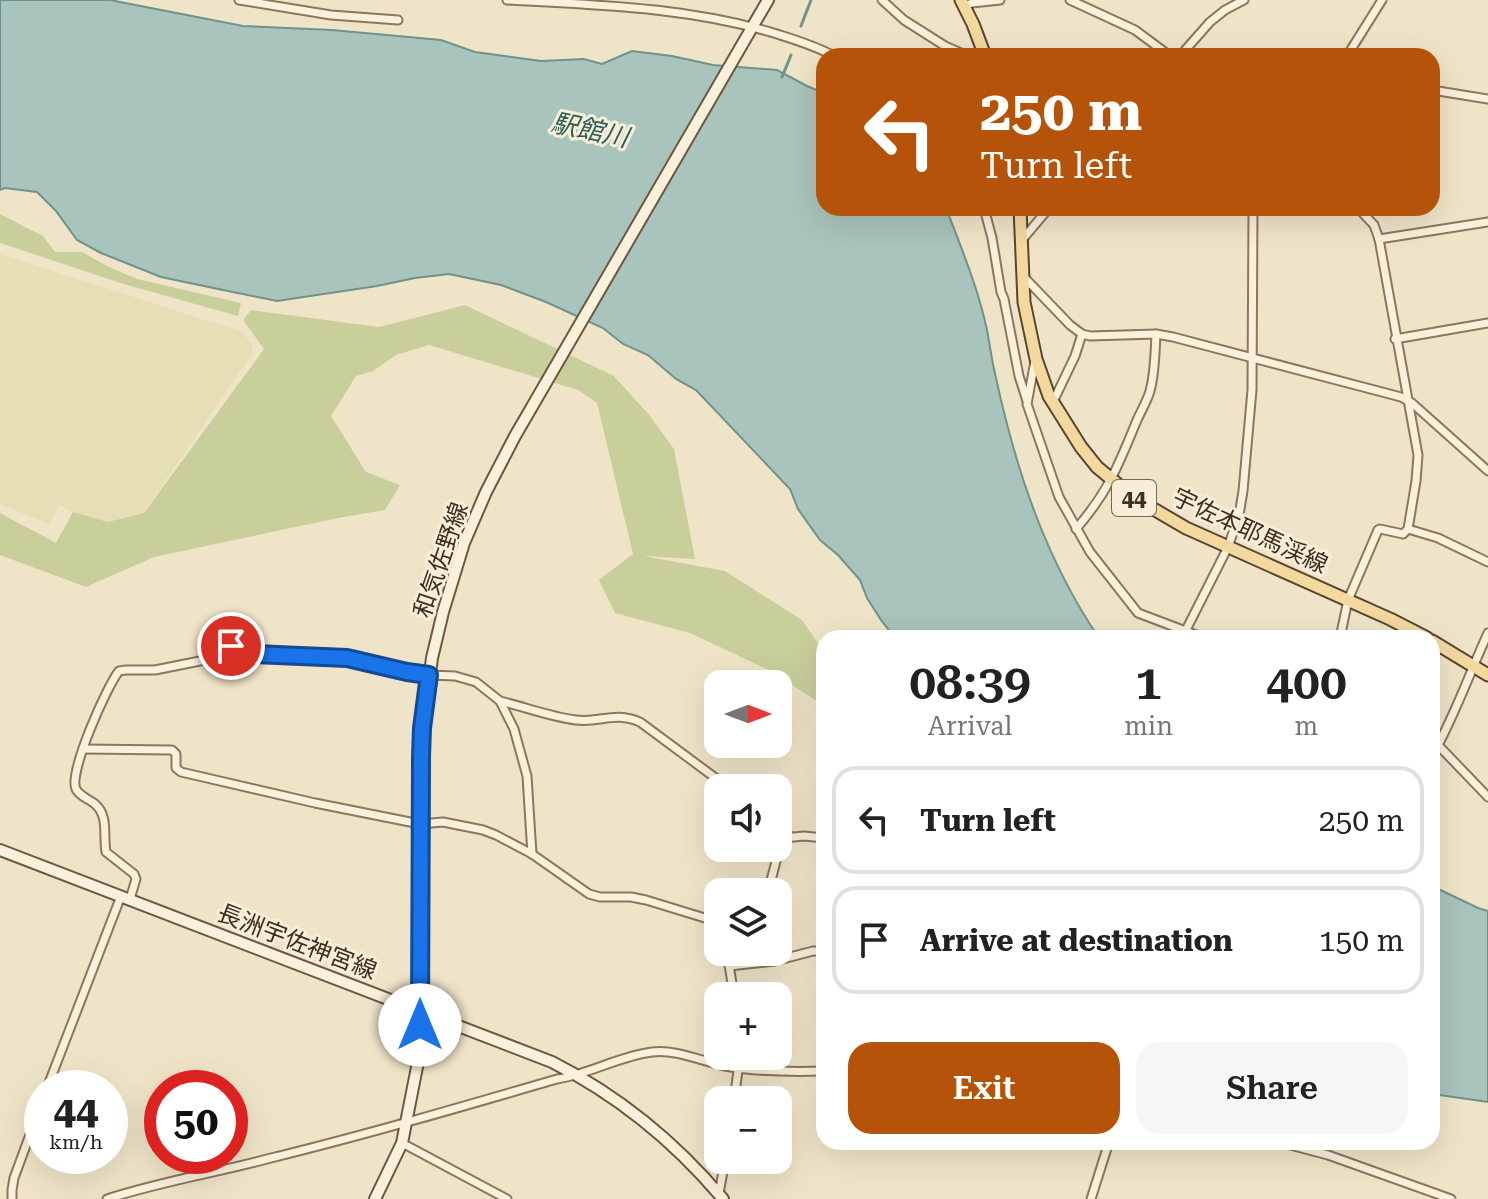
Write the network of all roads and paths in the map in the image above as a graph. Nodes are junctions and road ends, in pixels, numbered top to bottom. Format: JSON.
{"nodes":[{"id":1,"x":239,"y":0,"type":"edge"},
{"id":2,"x":507,"y":0,"type":"edge"},
{"id":3,"x":768,"y":0,"type":"edge"},
{"id":4,"x":882,"y":0,"type":"edge"},
{"id":5,"x":1000,"y":0,"type":"edge"},
{"id":6,"x":1070,"y":0,"type":"edge"},
{"id":7,"x":1244,"y":0,"type":"edge"},
{"id":8,"x":1382,"y":0,"type":"edge"},
{"id":9,"x":962,"y":3,"type":"edge"},
{"id":10,"x":398,"y":20,"type":"dead end"},
{"id":11,"x":750,"y":29,"type":"junction"},
{"id":12,"x":816,"y":48,"type":"edge"},
{"id":13,"x":950,"y":48,"type":"edge"},
{"id":14,"x":982,"y":48,"type":"edge"},
{"id":15,"x":1161,"y":48,"type":"edge"},
{"id":16,"x":1187,"y":48,"type":"edge"},
{"id":17,"x":1352,"y":48,"type":"edge"},
{"id":18,"x":1440,"y":91,"type":"edge"},
{"id":19,"x":1488,"y":97,"type":"edge"},
{"id":20,"x":986,"y":216,"type":"edge"},
{"id":21,"x":1020,"y":216,"type":"edge"},
{"id":22,"x":1042,"y":216,"type":"edge"},
{"id":23,"x":1253,"y":216,"type":"edge"},
{"id":24,"x":1365,"y":216,"type":"edge"},
{"id":25,"x":1488,"y":222,"type":"edge"},
{"id":26,"x":1379,"y":239,"type":"junction"},
{"id":27,"x":1022,"y":240,"type":"junction"},
{"id":28,"x":1023,"y":276,"type":"junction"},
{"id":29,"x":1488,"y":323,"type":"edge"},
{"id":30,"x":1082,"y":334,"type":"junction"},
{"id":31,"x":1156,"y":334,"type":"junction"},
{"id":32,"x":1395,"y":339,"type":"junction"},
{"id":33,"x":1253,"y":357,"type":"junction"},
{"id":34,"x":1036,"y":359,"type":"junction"},
{"id":35,"x":1407,"y":400,"type":"junction"},
{"id":36,"x":1053,"y":402,"type":"junction"},
{"id":37,"x":1027,"y":404,"type":"junction"},
{"id":38,"x":1488,"y":471,"type":"edge"},
{"id":39,"x":1112,"y":480,"type":"junction"},
{"id":40,"x":1076,"y":529,"type":"junction"},
{"id":41,"x":1408,"y":529,"type":"junction"},
{"id":42,"x":1228,"y":547,"type":"junction"},
{"id":43,"x":1488,"y":562,"type":"edge"},
{"id":44,"x":1348,"y":600,"type":"junction"},
{"id":45,"x":1186,"y":630,"type":"joint"},
{"id":46,"x":1342,"y":630,"type":"edge"},
{"id":47,"x":1412,"y":630,"type":"edge"},
{"id":48,"x":1488,"y":633,"type":"edge"},
{"id":49,"x":1440,"y":645,"type":"edge"},
{"id":50,"x":1473,"y":665,"type":"junction"},
{"id":51,"x":429,"y":675,"type":"junction"},
{"id":52,"x":1488,"y":675,"type":"edge"},
{"id":53,"x":500,"y":701,"type":"junction"},
{"id":54,"x":1440,"y":736,"type":"edge"},
{"id":55,"x":1440,"y":748,"type":"edge"},
{"id":56,"x":83,"y":749,"type":"junction"},
{"id":57,"x":710,"y":774,"type":"edge"},
{"id":58,"x":1488,"y":797,"type":"edge"},
{"id":59,"x":420,"y":824,"type":"junction"},
{"id":60,"x":792,"y":836,"type":"edge"},
{"id":61,"x":816,"y":838,"type":"edge"},
{"id":62,"x":0,"y":850,"type":"edge"},
{"id":63,"x":532,"y":854,"type":"junction"},
{"id":64,"x":126,"y":898,"type":"junction"},
{"id":65,"x":704,"y":918,"type":"edge"},
{"id":66,"x":816,"y":951,"type":"edge"},
{"id":67,"x":792,"y":957,"type":"edge"},
{"id":68,"x":729,"y":966,"type":"edge"},
{"id":69,"x":732,"y":982,"type":"edge"},
{"id":70,"x":420,"y":1011,"type":"junction"},
{"id":71,"x":704,"y":1060,"type":"edge"},
{"id":72,"x":54,"y":1070,"type":"edge"},
{"id":73,"x":767,"y":1070,"type":"edge"},
{"id":74,"x":816,"y":1071,"type":"edge"},
{"id":75,"x":577,"y":1076,"type":"junction"},
{"id":76,"x":407,"y":1122,"type":"junction"},
{"id":77,"x":402,"y":1143,"type":"junction"},
{"id":78,"x":1106,"y":1150,"type":"edge"},
{"id":79,"x":1309,"y":1150,"type":"edge"},
{"id":80,"x":24,"y":1151,"type":"edge"},
{"id":81,"x":723,"y":1174,"type":"edge"},
{"id":82,"x":721,"y":1197,"type":"edge"},
{"id":83,"x":12,"y":1199,"type":"edge"},
{"id":84,"x":107,"y":1199,"type":"edge"},
{"id":85,"x":375,"y":1199,"type":"edge"},
{"id":86,"x":507,"y":1199,"type":"edge"},
{"id":87,"x":1091,"y":1199,"type":"edge"},
{"id":88,"x":1451,"y":1199,"type":"edge"}],
"edges":[{"from":1,"to":10,"type":"street"},
{"from":2,"to":11,"type":"street"},
{"from":3,"to":11,"type":"main road","name":"和気佐野線"},
{"from":4,"to":13,"type":"street"},
{"from":5,"to":9,"type":"street"},
{"from":6,"to":15,"type":"street"},
{"from":7,"to":16,"type":"street"},
{"from":8,"to":17,"type":"street"},
{"from":9,"to":14,"type":"main road"},
{"from":11,"to":12,"type":"street"},
{"from":11,"to":51,"type":"main road","name":"和気佐野線"},
{"from":18,"to":19,"type":"street"},
{"from":20,"to":37,"type":"street"},
{"from":21,"to":27,"type":"main road","name":"宇佐本耶馬渓線","number":"44"},
{"from":22,"to":27,"type":"street"},
{"from":23,"to":33,"type":"street"},
{"from":24,"to":26,"type":"street"},
{"from":25,"to":26,"type":"street"},
{"from":26,"to":32,"type":"street"},
{"from":27,"to":28,"type":"main road","name":"宇佐本耶馬渓線","number":"44"},
{"from":28,"to":30,"type":"street"},
{"from":28,"to":34,"type":"main road","name":"宇佐本耶馬渓線","number":"44"},
{"from":29,"to":32,"type":"street"},
{"from":30,"to":31,"type":"street"},
{"from":30,"to":36,"type":"street"},
{"from":31,"to":33,"type":"street"},
{"from":31,"to":39,"type":"street"},
{"from":32,"to":35,"type":"street"},
{"from":33,"to":35,"type":"street"},
{"from":33,"to":42,"type":"street"},
{"from":34,"to":36,"type":"main road","name":"宇佐本耶馬渓線","number":"44"},
{"from":34,"to":37,"type":"street"},
{"from":35,"to":38,"type":"street"},
{"from":35,"to":41,"type":"street"},
{"from":36,"to":39,"type":"main road","name":"宇佐本耶馬渓線","number":"44"},
{"from":37,"to":40,"type":"street"},
{"from":39,"to":40,"type":"street"},
{"from":39,"to":42,"type":"main road","name":"宇佐本耶馬渓線","number":"44"},
{"from":40,"to":45,"type":"street"},
{"from":41,"to":43,"type":"street"},
{"from":41,"to":44,"type":"street"},
{"from":42,"to":44,"type":"main road","name":"宇佐本耶馬渓線","number":"44"},
{"from":42,"to":45,"type":"street"},
{"from":44,"to":46,"type":"street"},
{"from":44,"to":47,"type":"main road","name":"宇佐本耶馬渓線","number":"44"},
{"from":48,"to":50,"type":"street"},
{"from":49,"to":50,"type":"main road","name":"宇佐本耶馬渓線","number":"44"},
{"from":50,"to":52,"type":"main road","name":"宇佐本耶馬渓線","number":"44"},
{"from":50,"to":54,"type":"street"},
{"from":51,"to":53,"type":"street"},
{"from":51,"to":56,"type":"street"},
{"from":51,"to":59,"type":"main road","name":"和気佐野線"},
{"from":53,"to":57,"type":"street"},
{"from":53,"to":63,"type":"street"},
{"from":55,"to":58,"type":"street"},
{"from":56,"to":59,"type":"street"},
{"from":56,"to":64,"type":"street"},
{"from":59,"to":63,"type":"street"},
{"from":59,"to":70,"type":"main road","name":"和気佐野線"},
{"from":60,"to":61,"type":"street"},
{"from":62,"to":64,"type":"main road","name":"長洲宇佐神宮線"},
{"from":63,"to":65,"type":"street"},
{"from":64,"to":70,"type":"main road","name":"長洲宇佐神宮線"},
{"from":64,"to":72,"type":"street"},
{"from":66,"to":67,"type":"street"},
{"from":68,"to":69,"type":"street"},
{"from":70,"to":75,"type":"main road","name":"長洲宇佐神宮線"},
{"from":70,"to":76,"type":"main road","name":"和気佐野線"},
{"from":71,"to":75,"type":"street"},
{"from":73,"to":74,"type":"street"},
{"from":75,"to":76,"type":"street"},
{"from":75,"to":82,"type":"main road","name":"長洲宇佐神宮線"},
{"from":76,"to":77,"type":"main road","name":"和気佐野線"},
{"from":76,"to":84,"type":"street"},
{"from":77,"to":85,"type":"main road","name":"和気佐野線"},
{"from":77,"to":86,"type":"street"},
{"from":78,"to":87,"type":"street"},
{"from":79,"to":88,"type":"street"},
{"from":80,"to":83,"type":"street"},
{"from":81,"to":82,"type":"street"}]}
